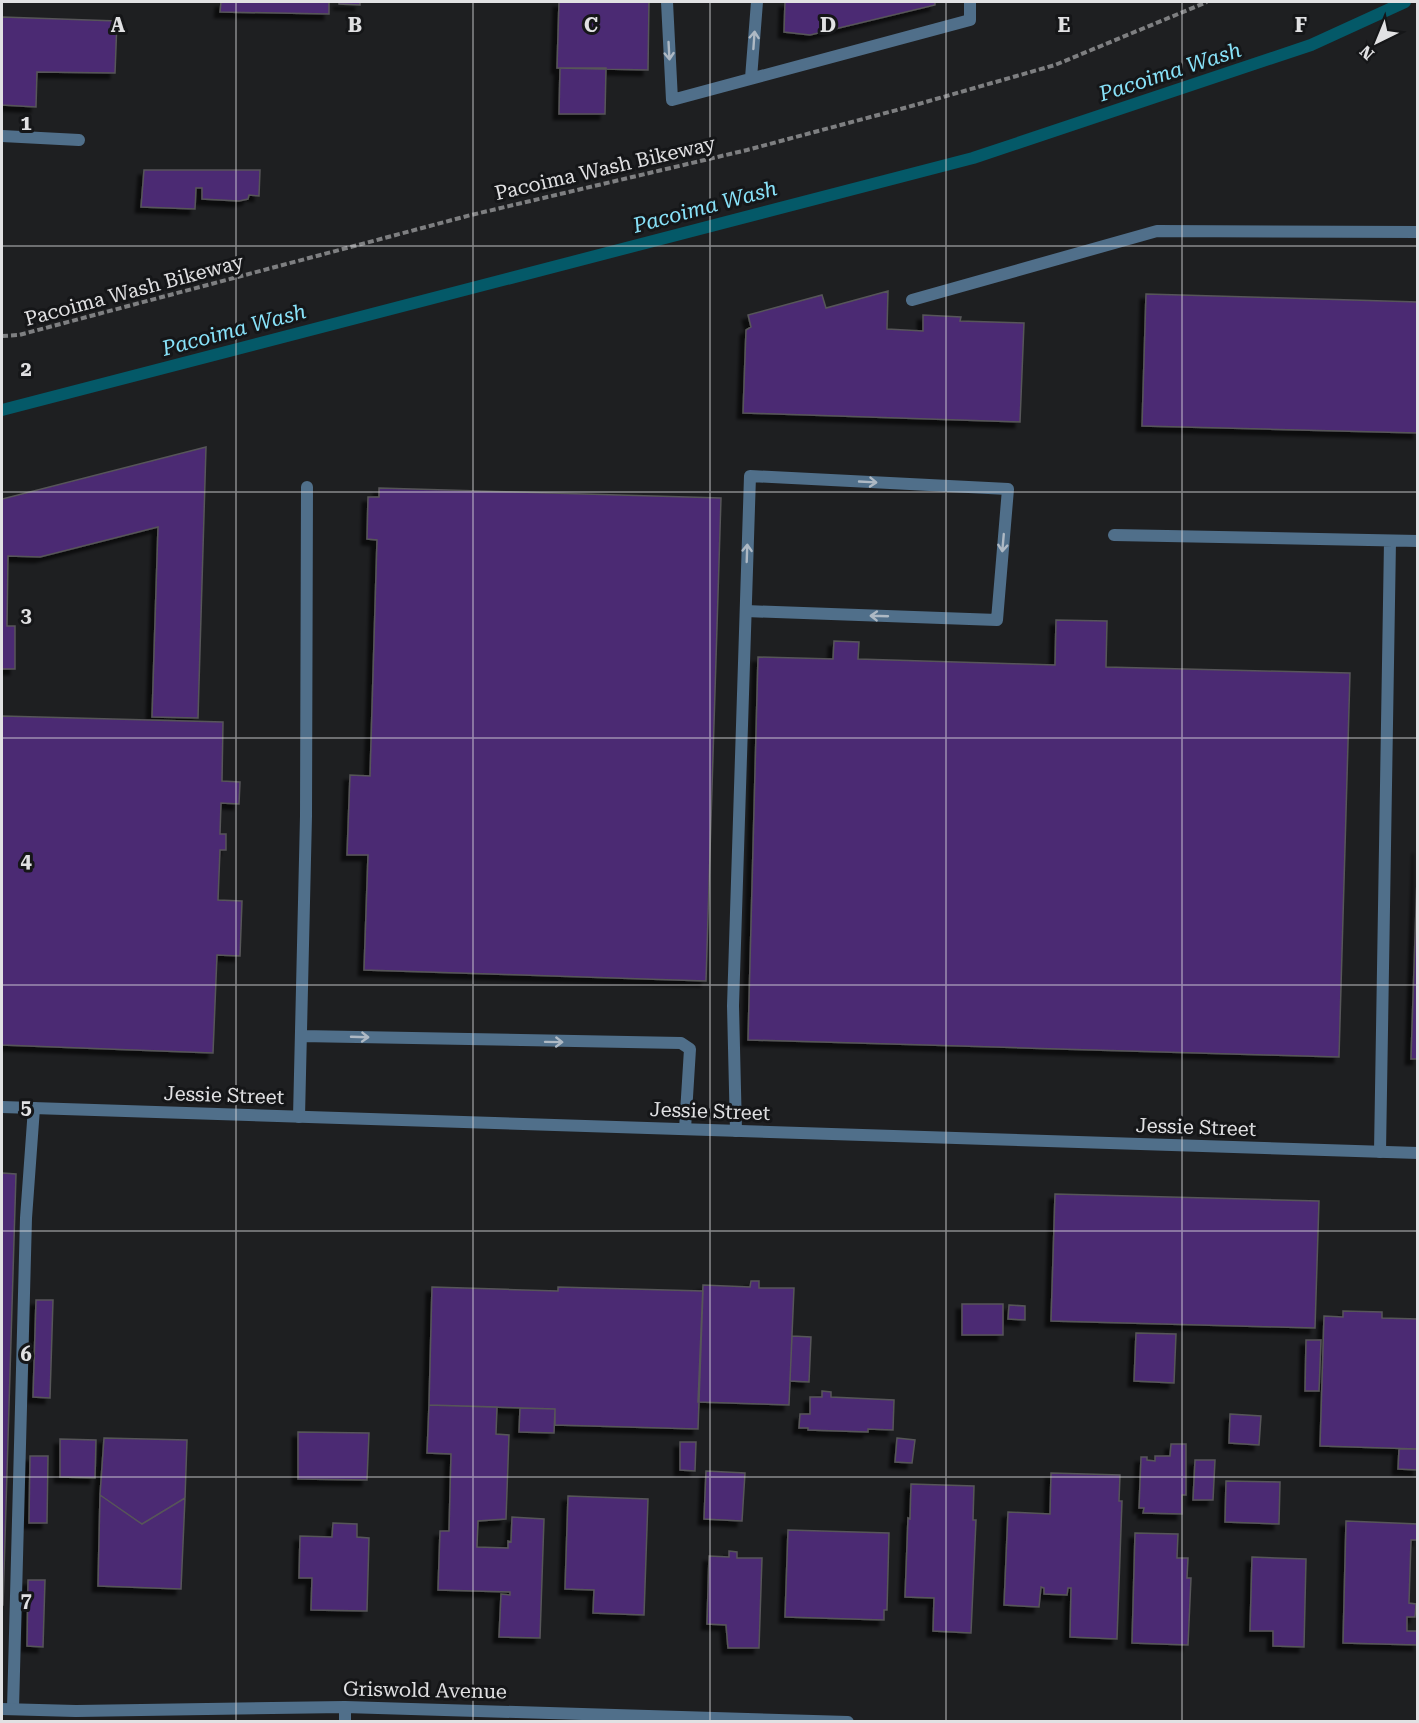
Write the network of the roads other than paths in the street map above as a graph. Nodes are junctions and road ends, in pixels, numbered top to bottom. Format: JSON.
{"nodes":[{"id":1,"x":667,"y":2,"type":"edge"},
{"id":2,"x":757,"y":2,"type":"edge"},
{"id":3,"x":970,"y":2,"type":"edge"},
{"id":4,"x":751,"y":78,"type":"junction"},
{"id":5,"x":2,"y":136,"type":"edge"},
{"id":6,"x":79,"y":140,"type":"dead end"},
{"id":7,"x":1418,"y":232,"type":"edge"},
{"id":8,"x":912,"y":300,"type":"dead end"},
{"id":9,"x":307,"y":487,"type":"dead end"},
{"id":10,"x":1114,"y":535,"type":"dead end"},
{"id":11,"x":1390,"y":541,"type":"junction"},
{"id":12,"x":1418,"y":541,"type":"edge"},
{"id":13,"x":746,"y":611,"type":"junction"},
{"id":14,"x":301,"y":1036,"type":"junction"},
{"id":15,"x":2,"y":1107,"type":"edge"},
{"id":16,"x":34,"y":1108,"type":"junction"},
{"id":17,"x":299,"y":1117,"type":"junction"},
{"id":18,"x":685,"y":1130,"type":"junction"},
{"id":19,"x":736,"y":1131,"type":"junction"},
{"id":20,"x":1380,"y":1152,"type":"junction"},
{"id":21,"x":1418,"y":1154,"type":"edge"},
{"id":22,"x":345,"y":1707,"type":"junction"},
{"id":23,"x":7,"y":1709,"type":"edge"},
{"id":24,"x":345,"y":1722,"type":"edge"},
{"id":25,"x":848,"y":1722,"type":"edge"}],
"edges":[{"from":1,"to":4,"type":"street","one_way":true},
{"from":4,"to":2,"type":"street","one_way":true},
{"from":3,"to":4,"type":"street"},
{"from":5,"to":6,"type":"street"},
{"from":7,"to":8,"type":"street"},
{"from":9,"to":14,"type":"street"},
{"from":10,"to":11,"type":"street"},
{"from":11,"to":12,"type":"street"},
{"from":11,"to":20,"type":"street"},
{"from":13,"to":13,"type":"street","one_way":true},
{"from":13,"to":19,"type":"street"},
{"from":14,"to":17,"type":"street"},
{"from":14,"to":18,"type":"street","one_way":true},
{"from":15,"to":16,"type":"street","name":"Jessie Street"},
{"from":16,"to":17,"type":"street","name":"Jessie Street"},
{"from":16,"to":23,"type":"street"},
{"from":17,"to":18,"type":"street","name":"Jessie Street"},
{"from":18,"to":19,"type":"street","name":"Jessie Street"},
{"from":19,"to":20,"type":"street","name":"Jessie Street"},
{"from":20,"to":21,"type":"street","name":"Jessie Street"},
{"from":22,"to":23,"type":"street","name":"Griswold Avenue"},
{"from":22,"to":24,"type":"street"},
{"from":22,"to":25,"type":"street","name":"Griswold Avenue"}]}
